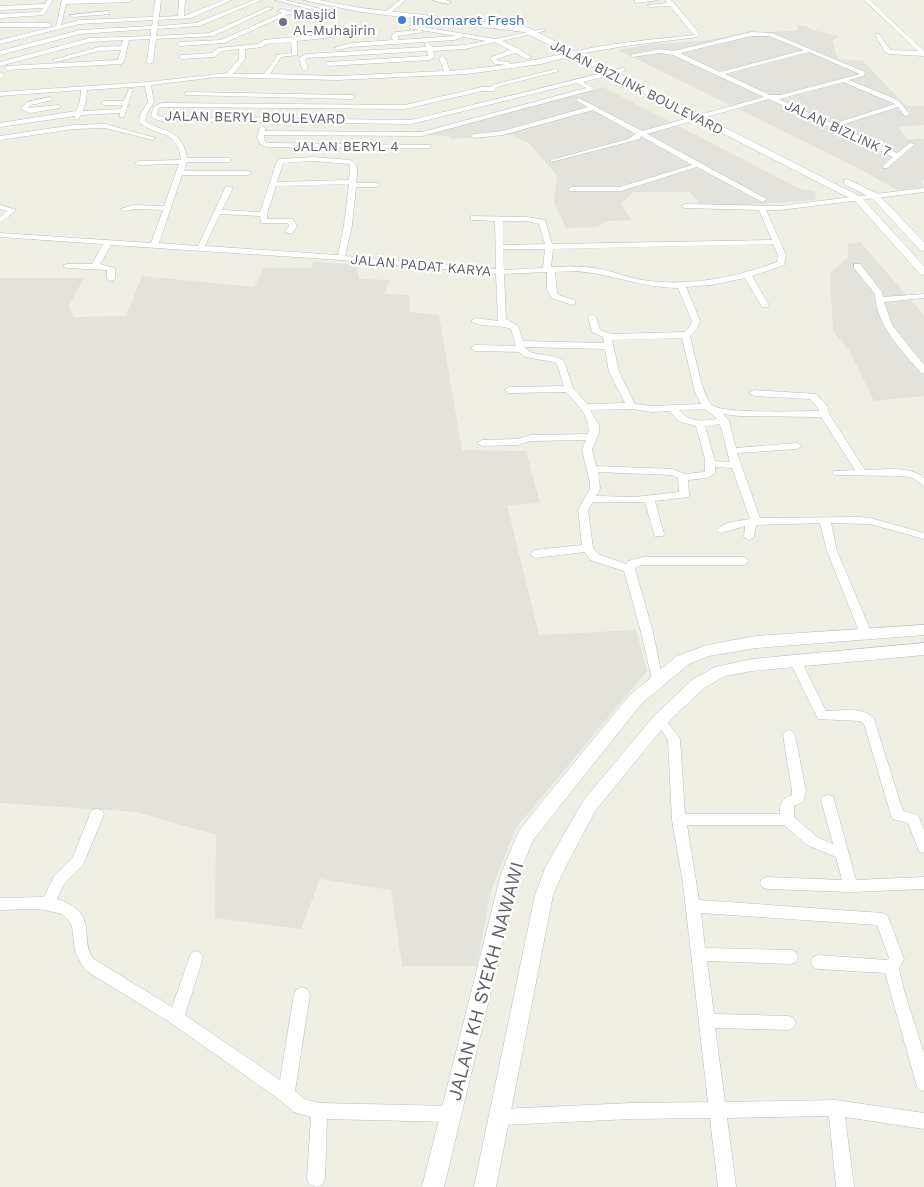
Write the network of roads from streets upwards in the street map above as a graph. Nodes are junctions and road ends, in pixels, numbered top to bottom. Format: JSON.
{"nodes":[{"id":1,"x":14,"y":0,"type":"edge"},
{"id":2,"x":129,"y":0,"type":"edge"},
{"id":3,"x":134,"y":0,"type":"edge"},
{"id":4,"x":158,"y":0,"type":"edge"},
{"id":5,"x":182,"y":0,"type":"edge"},
{"id":6,"x":229,"y":0,"type":"edge"},
{"id":7,"x":259,"y":0,"type":"edge"},
{"id":8,"x":278,"y":0,"type":"edge"},
{"id":9,"x":307,"y":0,"type":"edge"},
{"id":10,"x":324,"y":0,"type":"edge"},
{"id":11,"x":403,"y":0,"type":"edge"},
{"id":12,"x":435,"y":0,"type":"edge"},
{"id":13,"x":656,"y":0,"type":"edge"},
{"id":14,"x":867,"y":0,"type":"edge"},
{"id":15,"x":0,"y":1,"type":"edge"},
{"id":16,"x":64,"y":1,"type":"edge"},
{"id":17,"x":636,"y":1,"type":"edge"},
{"id":18,"x":88,"y":2,"type":"junction"},
{"id":19,"x":448,"y":2,"type":"dead end"},
{"id":20,"x":670,"y":2,"type":"edge"},
{"id":21,"x":48,"y":3,"type":"edge"},
{"id":22,"x":650,"y":5,"type":"dead end"},
{"id":23,"x":262,"y":6,"type":"dead end"},
{"id":24,"x":132,"y":7,"type":"dead end"},
{"id":25,"x":204,"y":7,"type":"junction"},
{"id":26,"x":0,"y":8,"type":"edge"},
{"id":27,"x":270,"y":8,"type":"junction"},
{"id":28,"x":326,"y":11,"type":"dead end"},
{"id":29,"x":390,"y":11,"type":"junction"},
{"id":30,"x":85,"y":12,"type":"junction"},
{"id":31,"x":288,"y":12,"type":"junction"},
{"id":32,"x":73,"y":15,"type":"dead end"},
{"id":33,"x":224,"y":15,"type":"junction"},
{"id":34,"x":0,"y":16,"type":"edge"},
{"id":35,"x":18,"y":16,"type":"junction"},
{"id":36,"x":36,"y":17,"type":"dead end"},
{"id":37,"x":311,"y":17,"type":"dead end"},
{"id":38,"x":181,"y":18,"type":"junction"},
{"id":39,"x":155,"y":19,"type":"junction"},
{"id":40,"x":244,"y":20,"type":"junction"},
{"id":41,"x":106,"y":21,"type":"junction"},
{"id":42,"x":262,"y":24,"type":"junction"},
{"id":43,"x":0,"y":25,"type":"edge"},
{"id":44,"x":14,"y":25,"type":"junction"},
{"id":45,"x":59,"y":26,"type":"junction"},
{"id":46,"x":411,"y":27,"type":"dead end"},
{"id":47,"x":154,"y":28,"type":"junction"},
{"id":48,"x":542,"y":30,"type":"junction"},
{"id":49,"x":434,"y":31,"type":"junction"},
{"id":50,"x":285,"y":32,"type":"dead end"},
{"id":51,"x":367,"y":32,"type":"dead end"},
{"id":52,"x":532,"y":33,"type":"junction"},
{"id":53,"x":28,"y":35,"type":"junction"},
{"id":54,"x":466,"y":35,"type":"junction"},
{"id":55,"x":877,"y":35,"type":"dead end"},
{"id":56,"x":180,"y":36,"type":"junction"},
{"id":57,"x":153,"y":37,"type":"junction"},
{"id":58,"x":126,"y":39,"type":"junction"},
{"id":59,"x":287,"y":40,"type":"junction"},
{"id":60,"x":294,"y":40,"type":"junction"},
{"id":61,"x":427,"y":40,"type":"junction"},
{"id":62,"x":498,"y":41,"type":"junction"},
{"id":63,"x":0,"y":42,"type":"edge"},
{"id":64,"x":44,"y":42,"type":"junction"},
{"id":65,"x":396,"y":42,"type":"junction"},
{"id":66,"x":242,"y":47,"type":"junction"},
{"id":67,"x":124,"y":48,"type":"junction"},
{"id":68,"x":58,"y":49,"type":"junction"},
{"id":69,"x":430,"y":49,"type":"junction"},
{"id":70,"x":517,"y":50,"type":"junction"},
{"id":71,"x":811,"y":50,"type":"junction"},
{"id":72,"x":585,"y":51,"type":"junction"},
{"id":73,"x":98,"y":52,"type":"junction"},
{"id":74,"x":923,"y":52,"type":"edge"},
{"id":75,"x":0,"y":53,"type":"edge"},
{"id":76,"x":674,"y":53,"type":"junction"},
{"id":77,"x":574,"y":54,"type":"junction"},
{"id":78,"x":326,"y":55,"type":"junction"},
{"id":79,"x":633,"y":55,"type":"dead end"},
{"id":80,"x":72,"y":56,"type":"junction"},
{"id":81,"x":182,"y":57,"type":"dead end"},
{"id":82,"x":442,"y":58,"type":"dead end"},
{"id":83,"x":150,"y":62,"type":"dead end"},
{"id":84,"x":95,"y":64,"type":"junction"},
{"id":85,"x":547,"y":66,"type":"dead end"},
{"id":86,"x":31,"y":67,"type":"junction"},
{"id":87,"x":219,"y":68,"type":"dead end"},
{"id":88,"x":305,"y":69,"type":"dead end"},
{"id":89,"x":614,"y":70,"type":"junction"},
{"id":90,"x":0,"y":71,"type":"edge"},
{"id":91,"x":556,"y":71,"type":"junction"},
{"id":92,"x":448,"y":73,"type":"junction"},
{"id":93,"x":719,"y":74,"type":"junction"},
{"id":94,"x":217,"y":75,"type":"junction"},
{"id":95,"x":229,"y":75,"type":"junction"},
{"id":96,"x":265,"y":77,"type":"junction"},
{"id":97,"x":575,"y":80,"type":"junction"},
{"id":98,"x":843,"y":80,"type":"junction"},
{"id":99,"x":148,"y":84,"type":"junction"},
{"id":100,"x":494,"y":87,"type":"junction"},
{"id":101,"x":84,"y":88,"type":"junction"},
{"id":102,"x":131,"y":90,"type":"dead end"},
{"id":103,"x":225,"y":90,"type":"junction"},
{"id":104,"x":0,"y":94,"type":"edge"},
{"id":105,"x":272,"y":95,"type":"junction"},
{"id":106,"x":352,"y":97,"type":"dead end"},
{"id":107,"x":508,"y":97,"type":"junction"},
{"id":108,"x":770,"y":97,"type":"junction"},
{"id":109,"x":779,"y":98,"type":"junction"},
{"id":110,"x":50,"y":99,"type":"dead end"},
{"id":111,"x":579,"y":100,"type":"dead end"},
{"id":112,"x":104,"y":102,"type":"dead end"},
{"id":113,"x":127,"y":103,"type":"junction"},
{"id":114,"x":404,"y":103,"type":"junction"},
{"id":115,"x":899,"y":105,"type":"junction"},
{"id":116,"x":269,"y":106,"type":"junction"},
{"id":117,"x":526,"y":107,"type":"junction"},
{"id":118,"x":593,"y":108,"type":"junction"},
{"id":119,"x":123,"y":113,"type":"junction"},
{"id":120,"x":78,"y":115,"type":"junction"},
{"id":121,"x":907,"y":115,"type":"dead end"},
{"id":122,"x":55,"y":116,"type":"junction"},
{"id":123,"x":717,"y":117,"type":"junction"},
{"id":124,"x":265,"y":119,"type":"junction"},
{"id":125,"x":700,"y":119,"type":"junction"},
{"id":126,"x":411,"y":120,"type":"junction"},
{"id":127,"x":833,"y":126,"type":"junction"},
{"id":128,"x":0,"y":127,"type":"edge"},
{"id":129,"x":74,"y":127,"type":"junction"},
{"id":130,"x":118,"y":128,"type":"junction"},
{"id":131,"x":260,"y":133,"type":"junction"},
{"id":132,"x":405,"y":134,"type":"junction"},
{"id":133,"x":413,"y":134,"type":"junction"},
{"id":134,"x":640,"y":134,"type":"junction"},
{"id":135,"x":474,"y":136,"type":"dead end"},
{"id":136,"x":0,"y":138,"type":"edge"},
{"id":137,"x":153,"y":138,"type":"dead end"},
{"id":138,"x":648,"y":138,"type":"junction"},
{"id":139,"x":631,"y":139,"type":"junction"},
{"id":140,"x":912,"y":144,"type":"dead end"},
{"id":141,"x":404,"y":146,"type":"junction"},
{"id":142,"x":429,"y":146,"type":"dead end"},
{"id":143,"x":897,"y":156,"type":"junction"},
{"id":144,"x":229,"y":160,"type":"dead end"},
{"id":145,"x":184,"y":161,"type":"junction"},
{"id":146,"x":553,"y":161,"type":"dead end"},
{"id":147,"x":138,"y":163,"type":"dead end"},
{"id":148,"x":698,"y":165,"type":"junction"},
{"id":149,"x":885,"y":167,"type":"dead end"},
{"id":150,"x":180,"y":173,"type":"junction"},
{"id":151,"x":248,"y":174,"type":"dead end"},
{"id":152,"x":838,"y":177,"type":"dead end"},
{"id":153,"x":353,"y":183,"type":"junction"},
{"id":154,"x":272,"y":184,"type":"junction"},
{"id":155,"x":377,"y":185,"type":"dead end"},
{"id":156,"x":855,"y":186,"type":"junction"},
{"id":157,"x":230,"y":188,"type":"dead end"},
{"id":158,"x":572,"y":189,"type":"dead end"},
{"id":159,"x":843,"y":190,"type":"junction"},
{"id":160,"x":924,"y":190,"type":"edge"},
{"id":161,"x":875,"y":196,"type":"junction"},
{"id":162,"x":858,"y":199,"type":"junction"},
{"id":163,"x":762,"y":200,"type":"dead end"},
{"id":164,"x":685,"y":206,"type":"dead end"},
{"id":165,"x":886,"y":206,"type":"junction"},
{"id":166,"x":0,"y":207,"type":"edge"},
{"id":167,"x":168,"y":208,"type":"junction"},
{"id":168,"x":867,"y":208,"type":"junction"},
{"id":169,"x":124,"y":209,"type":"dead end"},
{"id":170,"x":762,"y":210,"type":"junction"},
{"id":171,"x":218,"y":212,"type":"junction"},
{"id":172,"x":263,"y":214,"type":"junction"},
{"id":173,"x":474,"y":218,"type":"dead end"},
{"id":174,"x":499,"y":220,"type":"junction"},
{"id":175,"x":0,"y":221,"type":"edge"},
{"id":176,"x":289,"y":232,"type":"dead end"},
{"id":177,"x":0,"y":235,"type":"edge"},
{"id":178,"x":776,"y":242,"type":"junction"},
{"id":179,"x":108,"y":243,"type":"junction"},
{"id":180,"x":154,"y":246,"type":"junction"},
{"id":181,"x":549,"y":246,"type":"junction"},
{"id":182,"x":499,"y":247,"type":"junction"},
{"id":183,"x":924,"y":248,"type":"edge"},
{"id":184,"x":200,"y":249,"type":"junction"},
{"id":185,"x":341,"y":258,"type":"junction"},
{"id":186,"x":67,"y":266,"type":"dead end"},
{"id":187,"x":95,"y":266,"type":"junction"},
{"id":188,"x":857,"y":266,"type":"dead end"},
{"id":189,"x":549,"y":270,"type":"junction"},
{"id":190,"x":500,"y":272,"type":"junction"},
{"id":191,"x":924,"y":272,"type":"edge"},
{"id":192,"x":747,"y":274,"type":"junction"},
{"id":193,"x":111,"y":279,"type":"dead end"},
{"id":194,"x":681,"y":285,"type":"junction"},
{"id":195,"x":924,"y":290,"type":"edge"},
{"id":196,"x":924,"y":296,"type":"edge"},
{"id":197,"x":879,"y":297,"type":"junction"},
{"id":198,"x":572,"y":302,"type":"dead end"},
{"id":199,"x":766,"y":305,"type":"dead end"},
{"id":200,"x":592,"y":317,"type":"dead end"},
{"id":201,"x":474,"y":321,"type":"dead end"},
{"id":202,"x":506,"y":324,"type":"junction"},
{"id":203,"x":686,"y":336,"type":"junction"},
{"id":204,"x":611,"y":341,"type":"junction"},
{"id":205,"x":520,"y":346,"type":"junction"},
{"id":206,"x":475,"y":348,"type":"dead end"},
{"id":207,"x":924,"y":371,"type":"edge"},
{"id":208,"x":569,"y":389,"type":"junction"},
{"id":209,"x":509,"y":390,"type":"dead end"},
{"id":210,"x":754,"y":393,"type":"dead end"},
{"id":211,"x":631,"y":406,"type":"junction"},
{"id":212,"x":584,"y":407,"type":"junction"},
{"id":213,"x":673,"y":408,"type":"junction"},
{"id":214,"x":711,"y":408,"type":"junction"},
{"id":215,"x":824,"y":414,"type":"junction"},
{"id":216,"x":724,"y":421,"type":"junction"},
{"id":217,"x":700,"y":424,"type":"junction"},
{"id":218,"x":591,"y":437,"type":"junction"},
{"id":219,"x":482,"y":443,"type":"dead end"},
{"id":220,"x":797,"y":446,"type":"dead end"},
{"id":221,"x":731,"y":451,"type":"junction"},
{"id":222,"x":710,"y":464,"type":"junction"},
{"id":223,"x":736,"y":465,"type":"junction"},
{"id":224,"x":592,"y":469,"type":"junction"},
{"id":225,"x":838,"y":472,"type":"dead end"},
{"id":226,"x":862,"y":473,"type":"junction"},
{"id":227,"x":683,"y":477,"type":"junction"},
{"id":228,"x":924,"y":482,"type":"edge"},
{"id":229,"x":590,"y":498,"type":"junction"},
{"id":230,"x":649,"y":499,"type":"junction"},
{"id":231,"x":825,"y":521,"type":"junction"},
{"id":232,"x":753,"y":523,"type":"junction"},
{"id":233,"x":721,"y":530,"type":"dead end"},
{"id":234,"x":659,"y":534,"type":"dead end"},
{"id":235,"x":924,"y":536,"type":"edge"},
{"id":236,"x":749,"y":537,"type":"dead end"},
{"id":237,"x":588,"y":548,"type":"junction"},
{"id":238,"x":535,"y":554,"type":"dead end"},
{"id":239,"x":744,"y":561,"type":"dead end"},
{"id":240,"x":629,"y":569,"type":"junction"},
{"id":241,"x":924,"y":630,"type":"edge"},
{"id":242,"x":866,"y":634,"type":"junction"},
{"id":243,"x":924,"y":649,"type":"edge"},
{"id":244,"x":796,"y":662,"type":"junction"},
{"id":245,"x":657,"y":681,"type":"junction"},
{"id":246,"x":660,"y":720,"type":"junction"},
{"id":247,"x":789,"y":735,"type":"dead end"},
{"id":248,"x":828,"y":800,"type":"dead end"},
{"id":249,"x":97,"y":814,"type":"dead end"},
{"id":250,"x":787,"y":819,"type":"junction"},
{"id":251,"x":679,"y":820,"type":"junction"},
{"id":252,"x":924,"y":847,"type":"edge"},
{"id":253,"x":842,"y":852,"type":"junction"},
{"id":254,"x":767,"y":883,"type":"dead end"},
{"id":255,"x":924,"y":883,"type":"edge"},
{"id":256,"x":851,"y":886,"type":"junction"},
{"id":257,"x":0,"y":904,"type":"edge"},
{"id":258,"x":48,"y":904,"type":"junction"},
{"id":259,"x":693,"y":906,"type":"junction"},
{"id":260,"x":699,"y":954,"type":"junction"},
{"id":261,"x":791,"y":957,"type":"dead end"},
{"id":262,"x":196,"y":958,"type":"dead end"},
{"id":263,"x":818,"y":962,"type":"dead end"},
{"id":264,"x":891,"y":966,"type":"junction"},
{"id":265,"x":302,"y":994,"type":"dead end"},
{"id":266,"x":176,"y":1018,"type":"junction"},
{"id":267,"x":708,"y":1021,"type":"junction"},
{"id":268,"x":788,"y":1022,"type":"dead end"},
{"id":269,"x":924,"y":1083,"type":"edge"},
{"id":270,"x":286,"y":1094,"type":"junction"},
{"id":271,"x":836,"y":1108,"type":"junction"},
{"id":272,"x":719,"y":1110,"type":"junction"},
{"id":273,"x":319,"y":1111,"type":"junction"},
{"id":274,"x":451,"y":1114,"type":"junction"},
{"id":275,"x":500,"y":1117,"type":"junction"},
{"id":276,"x":924,"y":1122,"type":"edge"},
{"id":277,"x":316,"y":1179,"type":"dead end"},
{"id":278,"x":433,"y":1187,"type":"edge"},
{"id":279,"x":485,"y":1187,"type":"edge"},
{"id":280,"x":727,"y":1187,"type":"edge"},
{"id":281,"x":845,"y":1187,"type":"edge"}],
"edges":[{"from":1,"to":15,"type":"street"},
{"from":2,"to":18,"type":"street"},
{"from":3,"to":24,"type":"street"},
{"from":4,"to":39,"type":"street"},
{"from":5,"to":38,"type":"street"},
{"from":6,"to":25,"type":"street"},
{"from":7,"to":33,"type":"street"},
{"from":8,"to":28,"type":"street"},
{"from":9,"to":29,"type":"street","name":"JALAN BIZLINK BOULEVARD"},
{"from":10,"to":29,"type":"street","name":"JALAN BIZLINK BOULEVARD"},
{"from":11,"to":29,"type":"street"},
{"from":12,"to":19,"type":"street"},
{"from":13,"to":17,"type":"street"},
{"from":14,"to":74,"type":"street"},
{"from":16,"to":18,"type":"street"},
{"from":16,"to":45,"type":"street"},
{"from":18,"to":30,"type":"street"},
{"from":20,"to":22,"type":"street"},
{"from":20,"to":72,"type":"street"},
{"from":21,"to":26,"type":"street"},
{"from":21,"to":35,"type":"street"},
{"from":23,"to":27,"type":"street"},
{"from":25,"to":33,"type":"street"},
{"from":25,"to":38,"type":"street"},
{"from":27,"to":31,"type":"street"},
{"from":27,"to":40,"type":"street"},
{"from":29,"to":48,"type":"street","name":"JALAN BIZLINK BOULEVARD"},
{"from":29,"to":52,"type":"street","name":"JALAN BIZLINK BOULEVARD"},
{"from":30,"to":32,"type":"street"},
{"from":30,"to":41,"type":"street"},
{"from":31,"to":37,"type":"street"},
{"from":31,"to":42,"type":"street"},
{"from":33,"to":40,"type":"street"},
{"from":33,"to":47,"type":"street"},
{"from":34,"to":35,"type":"street"},
{"from":35,"to":36,"type":"street"},
{"from":38,"to":39,"type":"street"},
{"from":39,"to":41,"type":"street"},
{"from":39,"to":47,"type":"street"},
{"from":40,"to":42,"type":"street"},
{"from":40,"to":56,"type":"street"},
{"from":41,"to":45,"type":"street"},
{"from":42,"to":56,"type":"street"},
{"from":43,"to":44,"type":"street"},
{"from":44,"to":45,"type":"street"},
{"from":44,"to":63,"type":"street"},
{"from":45,"to":53,"type":"street"},
{"from":46,"to":49,"type":"street"},
{"from":47,"to":57,"type":"street"},
{"from":47,"to":64,"type":"street"},
{"from":48,"to":52,"type":"street"},
{"from":48,"to":72,"type":"street","name":"JALAN BIZLINK BOULEVARD"},
{"from":49,"to":54,"type":"street"},
{"from":49,"to":65,"type":"street"},
{"from":50,"to":59,"type":"street"},
{"from":51,"to":60,"type":"street"},
{"from":52,"to":62,"type":"street"},
{"from":52,"to":77,"type":"street","name":"JALAN BIZLINK BOULEVARD"},
{"from":53,"to":63,"type":"street"},
{"from":53,"to":64,"type":"street"},
{"from":54,"to":61,"type":"street"},
{"from":54,"to":62,"type":"street"},
{"from":55,"to":74,"type":"street"},
{"from":56,"to":57,"type":"street"},
{"from":57,"to":58,"type":"street"},
{"from":57,"to":83,"type":"street"},
{"from":58,"to":67,"type":"street"},
{"from":58,"to":68,"type":"street"},
{"from":59,"to":60,"type":"street"},
{"from":59,"to":66,"type":"street"},
{"from":60,"to":96,"type":"street"},
{"from":61,"to":65,"type":"street"},
{"from":61,"to":69,"type":"street"},
{"from":62,"to":69,"type":"street"},
{"from":62,"to":70,"type":"street"},
{"from":64,"to":68,"type":"street"},
{"from":64,"to":75,"type":"street"},
{"from":65,"to":78,"type":"street"},
{"from":66,"to":81,"type":"street"},
{"from":66,"to":95,"type":"street"},
{"from":67,"to":73,"type":"street"},
{"from":67,"to":84,"type":"street"},
{"from":68,"to":80,"type":"street"},
{"from":68,"to":90,"type":"street"},
{"from":69,"to":78,"type":"street"},
{"from":69,"to":78,"type":"street"},
{"from":70,"to":70,"type":"street"},
{"from":71,"to":76,"type":"street"},
{"from":71,"to":93,"type":"street"},
{"from":71,"to":98,"type":"street"},
{"from":72,"to":77,"type":"street"},
{"from":72,"to":89,"type":"street","name":"JALAN BIZLINK BOULEVARD"},
{"from":73,"to":80,"type":"street"},
{"from":73,"to":84,"type":"street"},
{"from":76,"to":79,"type":"street"},
{"from":76,"to":93,"type":"street"},
{"from":77,"to":89,"type":"street","name":"JALAN BIZLINK BOULEVARD"},
{"from":77,"to":92,"type":"street"},
{"from":78,"to":88,"type":"street"},
{"from":80,"to":86,"type":"street"},
{"from":82,"to":92,"type":"street"},
{"from":84,"to":86,"type":"street"},
{"from":85,"to":91,"type":"street"},
{"from":86,"to":90,"type":"street"},
{"from":87,"to":94,"type":"street"},
{"from":89,"to":97,"type":"street","name":"JALAN BERYL BOULEVARD"},
{"from":89,"to":123,"type":"street","name":"JALAN BIZLINK BOULEVARD"},
{"from":89,"to":125,"type":"street","name":"JALAN BIZLINK BOULEVARD"},
{"from":91,"to":97,"type":"street"},
{"from":91,"to":100,"type":"street"},
{"from":92,"to":96,"type":"street"},
{"from":93,"to":108,"type":"street"},
{"from":94,"to":95,"type":"street"},
{"from":94,"to":99,"type":"street"},
{"from":95,"to":96,"type":"street"},
{"from":97,"to":107,"type":"street","name":"JALAN BERYL BOULEVARD"},
{"from":97,"to":117,"type":"street"},
{"from":98,"to":109,"type":"street"},
{"from":98,"to":115,"type":"street"},
{"from":99,"to":101,"type":"street"},
{"from":99,"to":145,"type":"street"},
{"from":100,"to":107,"type":"street"},
{"from":100,"to":114,"type":"street"},
{"from":101,"to":104,"type":"street"},
{"from":101,"to":120,"type":"street"},
{"from":102,"to":113,"type":"street"},
{"from":103,"to":103,"type":"street"},
{"from":103,"to":105,"type":"street"},
{"from":105,"to":106,"type":"street"},
{"from":105,"to":116,"type":"street"},
{"from":107,"to":117,"type":"street"},
{"from":107,"to":126,"type":"street","name":"JALAN BERYL BOULEVARD"},
{"from":108,"to":109,"type":"street"},
{"from":108,"to":123,"type":"street"},
{"from":109,"to":123,"type":"street"},
{"from":109,"to":127,"type":"street","name":"JALAN BIZLINK 7"},
{"from":110,"to":122,"type":"street"},
{"from":111,"to":118,"type":"street"},
{"from":112,"to":113,"type":"street"},
{"from":113,"to":119,"type":"street"},
{"from":114,"to":116,"type":"street"},
{"from":114,"to":126,"type":"street"},
{"from":115,"to":121,"type":"street"},
{"from":115,"to":127,"type":"street"},
{"from":116,"to":124,"type":"street"},
{"from":116,"to":124,"type":"street","name":"JALAN BERYL BOULEVARD"},
{"from":117,"to":133,"type":"street"},
{"from":118,"to":134,"type":"street"},
{"from":118,"to":135,"type":"street"},
{"from":119,"to":120,"type":"street"},
{"from":119,"to":130,"type":"street"},
{"from":120,"to":122,"type":"street"},
{"from":120,"to":128,"type":"street"},
{"from":120,"to":129,"type":"street"},
{"from":122,"to":128,"type":"street"},
{"from":123,"to":125,"type":"street"},
{"from":124,"to":126,"type":"street","name":"JALAN BERYL BOULEVARD"},
{"from":124,"to":131,"type":"street"},
{"from":125,"to":134,"type":"street"},
{"from":125,"to":138,"type":"street"},
{"from":125,"to":159,"type":"street","name":"JALAN BIZLINK BOULEVARD"},
{"from":126,"to":133,"type":"street"},
{"from":127,"to":143,"type":"street","name":"JALAN BIZLINK 7"},
{"from":129,"to":130,"type":"street"},
{"from":129,"to":136,"type":"street"},
{"from":130,"to":137,"type":"street"},
{"from":131,"to":132,"type":"street"},
{"from":131,"to":141,"type":"street","name":"JALAN BERYL 4"},
{"from":132,"to":133,"type":"street"},
{"from":132,"to":141,"type":"street"},
{"from":134,"to":138,"type":"street"},
{"from":134,"to":139,"type":"street"},
{"from":138,"to":139,"type":"street"},
{"from":138,"to":148,"type":"street"},
{"from":139,"to":146,"type":"street"},
{"from":140,"to":143,"type":"street"},
{"from":141,"to":142,"type":"street","name":"JALAN BERYL 4"},
{"from":143,"to":149,"type":"street"},
{"from":144,"to":145,"type":"street"},
{"from":145,"to":147,"type":"street"},
{"from":145,"to":150,"type":"street"},
{"from":148,"to":158,"type":"street"},
{"from":148,"to":163,"type":"street"},
{"from":150,"to":151,"type":"street"},
{"from":150,"to":167,"type":"street"},
{"from":152,"to":156,"type":"street"},
{"from":153,"to":154,"type":"street"},
{"from":153,"to":154,"type":"street"},
{"from":153,"to":155,"type":"street"},
{"from":153,"to":185,"type":"street"},
{"from":154,"to":172,"type":"street"},
{"from":156,"to":159,"type":"street"},
{"from":156,"to":161,"type":"street"},
{"from":157,"to":171,"type":"street"},
{"from":159,"to":162,"type":"street","name":"JALAN BIZLINK BOULEVARD"},
{"from":160,"to":161,"type":"street"},
{"from":161,"to":162,"type":"street"},
{"from":161,"to":165,"type":"street"},
{"from":162,"to":168,"type":"street","name":"JALAN BIZLINK BOULEVARD"},
{"from":162,"to":170,"type":"street"},
{"from":164,"to":170,"type":"street"},
{"from":165,"to":168,"type":"street"},
{"from":165,"to":183,"type":"street"},
{"from":166,"to":175,"type":"street"},
{"from":167,"to":169,"type":"street"},
{"from":167,"to":180,"type":"street"},
{"from":168,"to":191,"type":"street","name":"JALAN BIZLINK BOULEVARD"},
{"from":170,"to":178,"type":"street"},
{"from":171,"to":172,"type":"street"},
{"from":171,"to":184,"type":"street"},
{"from":172,"to":176,"type":"street"},
{"from":173,"to":174,"type":"street"},
{"from":174,"to":181,"type":"street"},
{"from":174,"to":182,"type":"street"},
{"from":177,"to":179,"type":"street","name":"JALAN PADAT KARYA"},
{"from":178,"to":181,"type":"street"},
{"from":178,"to":192,"type":"street"},
{"from":179,"to":180,"type":"street","name":"JALAN PADAT KARYA"},
{"from":179,"to":187,"type":"street"},
{"from":180,"to":184,"type":"street","name":"JALAN PADAT KARYA"},
{"from":181,"to":182,"type":"street"},
{"from":181,"to":189,"type":"street"},
{"from":182,"to":190,"type":"street"},
{"from":184,"to":185,"type":"street","name":"JALAN PADAT KARYA"},
{"from":185,"to":190,"type":"street","name":"JALAN PADAT KARYA"},
{"from":186,"to":187,"type":"street"},
{"from":187,"to":193,"type":"street"},
{"from":188,"to":197,"type":"street"},
{"from":189,"to":190,"type":"street"},
{"from":189,"to":194,"type":"street"},
{"from":189,"to":198,"type":"street"},
{"from":190,"to":202,"type":"street","name":"JALAN PADAT KARYA"},
{"from":192,"to":194,"type":"street"},
{"from":192,"to":199,"type":"street"},
{"from":194,"to":203,"type":"street"},
{"from":195,"to":197,"type":"street"},
{"from":196,"to":197,"type":"street"},
{"from":197,"to":207,"type":"street"},
{"from":200,"to":204,"type":"street"},
{"from":201,"to":202,"type":"street"},
{"from":202,"to":205,"type":"street","name":"JALAN PADAT KARYA"},
{"from":203,"to":204,"type":"street"},
{"from":203,"to":214,"type":"street"},
{"from":204,"to":205,"type":"street"},
{"from":204,"to":211,"type":"street"},
{"from":205,"to":206,"type":"street"},
{"from":205,"to":208,"type":"street"},
{"from":208,"to":209,"type":"street"},
{"from":208,"to":212,"type":"street"},
{"from":210,"to":215,"type":"street"},
{"from":211,"to":212,"type":"street"},
{"from":211,"to":213,"type":"street"},
{"from":212,"to":218,"type":"street"},
{"from":213,"to":214,"type":"street"},
{"from":213,"to":217,"type":"street"},
{"from":214,"to":215,"type":"street"},
{"from":214,"to":216,"type":"street"},
{"from":215,"to":226,"type":"street"},
{"from":216,"to":217,"type":"street"},
{"from":216,"to":221,"type":"street"},
{"from":217,"to":222,"type":"street"},
{"from":218,"to":219,"type":"street"},
{"from":218,"to":224,"type":"street"},
{"from":220,"to":221,"type":"street"},
{"from":221,"to":223,"type":"street"},
{"from":222,"to":223,"type":"street"},
{"from":222,"to":227,"type":"street"},
{"from":223,"to":232,"type":"street"},
{"from":224,"to":227,"type":"street"},
{"from":224,"to":229,"type":"street"},
{"from":225,"to":226,"type":"street"},
{"from":226,"to":228,"type":"street"},
{"from":227,"to":230,"type":"street"},
{"from":229,"to":230,"type":"street"},
{"from":229,"to":237,"type":"street"},
{"from":230,"to":234,"type":"street"},
{"from":231,"to":232,"type":"street"},
{"from":231,"to":235,"type":"street"},
{"from":231,"to":242,"type":"street"},
{"from":232,"to":233,"type":"street"},
{"from":232,"to":236,"type":"street"},
{"from":237,"to":238,"type":"street"},
{"from":237,"to":240,"type":"street"},
{"from":239,"to":240,"type":"street"},
{"from":240,"to":245,"type":"street"},
{"from":241,"to":242,"type":"street","name":"JALAN KH SYEKH NAWAWI"},
{"from":242,"to":245,"type":"street","name":"JALAN KH SYEKH NAWAWI"},
{"from":243,"to":244,"type":"street","name":"JALAN KH SYEKH NAWAWI"},
{"from":244,"to":246,"type":"street","name":"JALAN KH SYEKH NAWAWI"},
{"from":244,"to":252,"type":"street"},
{"from":245,"to":274,"type":"street","name":"JALAN KH SYEKH NAWAWI"},
{"from":246,"to":251,"type":"street"},
{"from":246,"to":275,"type":"street","name":"JALAN KH SYEKH NAWAWI"},
{"from":247,"to":250,"type":"street"},
{"from":248,"to":253,"type":"street"},
{"from":249,"to":258,"type":"street"},
{"from":250,"to":251,"type":"street"},
{"from":250,"to":253,"type":"street"},
{"from":251,"to":259,"type":"street"},
{"from":253,"to":256,"type":"street"},
{"from":254,"to":256,"type":"street"},
{"from":255,"to":256,"type":"street"},
{"from":257,"to":258,"type":"street"},
{"from":258,"to":266,"type":"street"},
{"from":259,"to":260,"type":"street"},
{"from":259,"to":264,"type":"street"},
{"from":260,"to":261,"type":"street"},
{"from":260,"to":267,"type":"street"},
{"from":262,"to":266,"type":"street"},
{"from":263,"to":264,"type":"street"},
{"from":264,"to":269,"type":"street"},
{"from":265,"to":270,"type":"street"},
{"from":266,"to":270,"type":"street"},
{"from":267,"to":268,"type":"street"},
{"from":267,"to":272,"type":"street"},
{"from":270,"to":273,"type":"street"},
{"from":271,"to":272,"type":"street"},
{"from":271,"to":276,"type":"street"},
{"from":271,"to":281,"type":"street"},
{"from":272,"to":275,"type":"street"},
{"from":272,"to":280,"type":"street"},
{"from":273,"to":274,"type":"street"},
{"from":273,"to":277,"type":"street"},
{"from":274,"to":278,"type":"street","name":"JALAN KH SYEKH NAWAWI"},
{"from":275,"to":279,"type":"street","name":"JALAN KH SYEKH NAWAWI"}]}
